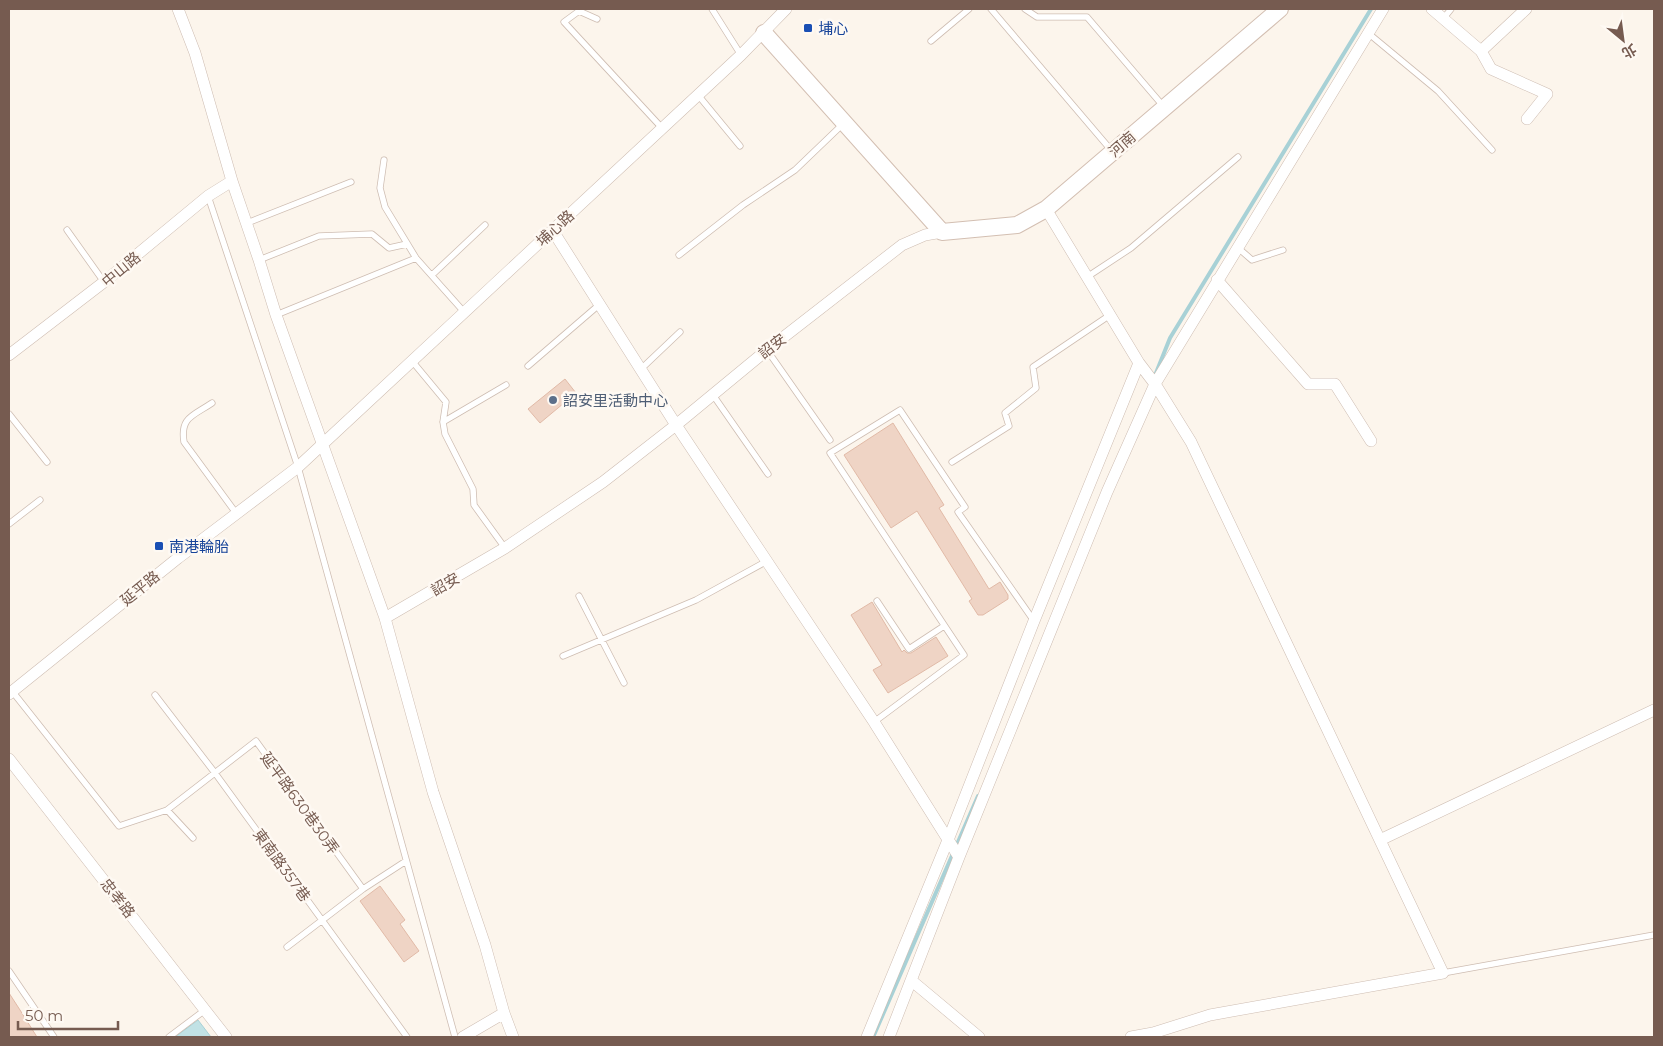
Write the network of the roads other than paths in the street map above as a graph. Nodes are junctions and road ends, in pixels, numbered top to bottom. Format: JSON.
{"nodes":[{"id":1,"x":178,"y":9,"type":"edge"},
{"id":2,"x":712,"y":9,"type":"edge"},
{"id":3,"x":786,"y":9,"type":"edge"},
{"id":4,"x":969,"y":9,"type":"edge"},
{"id":5,"x":991,"y":9,"type":"edge"},
{"id":6,"x":1025,"y":9,"type":"edge"},
{"id":7,"x":1383,"y":9,"type":"edge"},
{"id":8,"x":1432,"y":9,"type":"edge"},
{"id":9,"x":1451,"y":9,"type":"edge"},
{"id":10,"x":1526,"y":9,"type":"edge"},
{"id":11,"x":1278,"y":10,"type":"edge"},
{"id":12,"x":597,"y":19,"type":"dead end"},
{"id":13,"x":1444,"y":19,"type":"junction"},
{"id":14,"x":764,"y":33,"type":"junction"},
{"id":15,"x":1368,"y":33,"type":"junction"},
{"id":16,"x":931,"y":41,"type":"dead end"},
{"id":17,"x":1481,"y":51,"type":"junction"},
{"id":18,"x":741,"y":55,"type":"junction"},
{"id":19,"x":698,"y":95,"type":"junction"},
{"id":20,"x":1164,"y":108,"type":"junction"},
{"id":21,"x":1527,"y":119,"type":"dead end"},
{"id":22,"x":845,"y":122,"type":"junction"},
{"id":23,"x":662,"y":128,"type":"junction"},
{"id":24,"x":740,"y":146,"type":"dead end"},
{"id":25,"x":1492,"y":150,"type":"dead end"},
{"id":26,"x":1112,"y":152,"type":"junction"},
{"id":27,"x":1238,"y":157,"type":"dead end"},
{"id":28,"x":384,"y":160,"type":"dead end"},
{"id":29,"x":232,"y":181,"type":"junction"},
{"id":30,"x":351,"y":182,"type":"dead end"},
{"id":31,"x":208,"y":196,"type":"junction"},
{"id":32,"x":1046,"y":209,"type":"junction"},
{"id":33,"x":246,"y":223,"type":"junction"},
{"id":34,"x":485,"y":226,"type":"dead end"},
{"id":35,"x":67,"y":230,"type":"dead end"},
{"id":36,"x":553,"y":231,"type":"junction"},
{"id":37,"x":942,"y":232,"type":"junction"},
{"id":38,"x":407,"y":244,"type":"junction"},
{"id":39,"x":1237,"y":247,"type":"junction"},
{"id":40,"x":1284,"y":250,"type":"dead end"},
{"id":41,"x":679,"y":255,"type":"dead end"},
{"id":42,"x":416,"y":258,"type":"junction"},
{"id":43,"x":260,"y":260,"type":"junction"},
{"id":44,"x":432,"y":275,"type":"junction"},
{"id":45,"x":1087,"y":277,"type":"junction"},
{"id":46,"x":1217,"y":280,"type":"junction"},
{"id":47,"x":104,"y":282,"type":"junction"},
{"id":48,"x":600,"y":304,"type":"junction"},
{"id":49,"x":465,"y":312,"type":"junction"},
{"id":50,"x":276,"y":315,"type":"junction"},
{"id":51,"x":1110,"y":316,"type":"junction"},
{"id":52,"x":680,"y":332,"type":"dead end"},
{"id":53,"x":767,"y":350,"type":"junction"},
{"id":54,"x":9,"y":354,"type":"edge"},
{"id":55,"x":412,"y":361,"type":"junction"},
{"id":56,"x":1139,"y":363,"type":"junction"},
{"id":57,"x":528,"y":366,"type":"dead end"},
{"id":58,"x":641,"y":369,"type":"junction"},
{"id":59,"x":1155,"y":384,"type":"junction"},
{"id":60,"x":506,"y":386,"type":"dead end"},
{"id":61,"x":713,"y":395,"type":"junction"},
{"id":62,"x":212,"y":403,"type":"dead end"},
{"id":63,"x":9,"y":414,"type":"edge"},
{"id":64,"x":444,"y":422,"type":"junction"},
{"id":65,"x":676,"y":425,"type":"junction"},
{"id":66,"x":830,"y":440,"type":"dead end"},
{"id":67,"x":1371,"y":441,"type":"dead end"},
{"id":68,"x":321,"y":444,"type":"junction"},
{"id":69,"x":47,"y":462,"type":"dead end"},
{"id":70,"x":952,"y":462,"type":"dead end"},
{"id":71,"x":298,"y":467,"type":"junction"},
{"id":72,"x":768,"y":474,"type":"dead end"},
{"id":73,"x":40,"y":500,"type":"dead end"},
{"id":74,"x":236,"y":513,"type":"junction"},
{"id":75,"x":9,"y":522,"type":"edge"},
{"id":76,"x":505,"y":548,"type":"junction"},
{"id":77,"x":767,"y":562,"type":"junction"},
{"id":78,"x":579,"y":596,"type":"dead end"},
{"id":79,"x":877,"y":601,"type":"dead end"},
{"id":80,"x":385,"y":618,"type":"junction"},
{"id":81,"x":1034,"y":621,"type":"junction"},
{"id":82,"x":944,"y":626,"type":"junction"},
{"id":83,"x":602,"y":640,"type":"junction"},
{"id":84,"x":563,"y":656,"type":"dead end"},
{"id":85,"x":624,"y":683,"type":"dead end"},
{"id":86,"x":10,"y":692,"type":"edge"},
{"id":87,"x":155,"y":695,"type":"dead end"},
{"id":88,"x":1654,"y":710,"type":"edge"},
{"id":89,"x":874,"y":722,"type":"junction"},
{"id":90,"x":9,"y":759,"type":"edge"},
{"id":91,"x":215,"y":773,"type":"junction"},
{"id":92,"x":167,"y":810,"type":"junction"},
{"id":93,"x":193,"y":838,"type":"dead end"},
{"id":94,"x":948,"y":840,"type":"junction"},
{"id":95,"x":1380,"y":840,"type":"junction"},
{"id":96,"x":959,"y":857,"type":"junction"},
{"id":97,"x":406,"y":861,"type":"junction"},
{"id":98,"x":362,"y":889,"type":"junction"},
{"id":99,"x":322,"y":920,"type":"junction"},
{"id":100,"x":1654,"y":935,"type":"edge"},
{"id":101,"x":287,"y":946,"type":"dead end"},
{"id":102,"x":9,"y":971,"type":"edge"},
{"id":103,"x":1443,"y":973,"type":"junction"},
{"id":104,"x":912,"y":981,"type":"junction"},
{"id":105,"x":205,"y":1010,"type":"junction"},
{"id":106,"x":504,"y":1013,"type":"junction"},
{"id":107,"x":54,"y":1037,"type":"edge"},
{"id":108,"x":169,"y":1037,"type":"edge"},
{"id":109,"x":226,"y":1037,"type":"edge"},
{"id":110,"x":407,"y":1037,"type":"edge"},
{"id":111,"x":455,"y":1037,"type":"edge"},
{"id":112,"x":463,"y":1037,"type":"edge"},
{"id":113,"x":513,"y":1037,"type":"edge"},
{"id":114,"x":867,"y":1037,"type":"edge"},
{"id":115,"x":889,"y":1037,"type":"edge"},
{"id":116,"x":979,"y":1037,"type":"edge"},
{"id":117,"x":1131,"y":1037,"type":"edge"}],
"edges":[{"from":1,"to":29,"type":"street"},
{"from":2,"to":18,"type":"lane"},
{"from":3,"to":14,"type":"street","name":"埔心路"},
{"from":4,"to":16,"type":"lane"},
{"from":5,"to":26,"type":"lane"},
{"from":6,"to":20,"type":"lane"},
{"from":7,"to":15,"type":"street"},
{"from":8,"to":13,"type":"street"},
{"from":9,"to":13,"type":"lane"},
{"from":10,"to":17,"type":"street"},
{"from":11,"to":20,"type":"street","name":"河南"},
{"from":12,"to":23,"type":"lane"},
{"from":13,"to":17,"type":"street"},
{"from":14,"to":18,"type":"street","name":"埔心路"},
{"from":14,"to":22,"type":"street"},
{"from":15,"to":25,"type":"lane"},
{"from":15,"to":39,"type":"street"},
{"from":17,"to":21,"type":"street"},
{"from":18,"to":19,"type":"street","name":"埔心路"},
{"from":19,"to":23,"type":"street","name":"埔心路"},
{"from":19,"to":24,"type":"lane"},
{"from":20,"to":26,"type":"street","name":"河南"},
{"from":22,"to":37,"type":"street"},
{"from":22,"to":41,"type":"lane"},
{"from":23,"to":36,"type":"street","name":"埔心路"},
{"from":26,"to":32,"type":"street","name":"河南"},
{"from":27,"to":45,"type":"lane"},
{"from":28,"to":38,"type":"lane"},
{"from":29,"to":31,"type":"street","name":"中山路"},
{"from":29,"to":33,"type":"street"},
{"from":30,"to":33,"type":"lane"},
{"from":31,"to":47,"type":"street","name":"中山路"},
{"from":31,"to":71,"type":"lane"},
{"from":32,"to":37,"type":"street","name":"河南"},
{"from":32,"to":45,"type":"street"},
{"from":33,"to":43,"type":"street"},
{"from":34,"to":44,"type":"lane"},
{"from":35,"to":47,"type":"lane"},
{"from":36,"to":48,"type":"street"},
{"from":36,"to":49,"type":"street","name":"埔心路"},
{"from":37,"to":53,"type":"street","name":"詔安"},
{"from":38,"to":42,"type":"lane"},
{"from":38,"to":43,"type":"lane"},
{"from":39,"to":40,"type":"lane"},
{"from":39,"to":46,"type":"street"},
{"from":42,"to":44,"type":"lane"},
{"from":42,"to":50,"type":"lane"},
{"from":43,"to":50,"type":"street"},
{"from":44,"to":49,"type":"lane"},
{"from":45,"to":51,"type":"street"},
{"from":46,"to":59,"type":"street"},
{"from":46,"to":67,"type":"street"},
{"from":47,"to":54,"type":"street","name":"中山路"},
{"from":48,"to":57,"type":"lane"},
{"from":48,"to":58,"type":"street"},
{"from":49,"to":55,"type":"street","name":"埔心路"},
{"from":50,"to":68,"type":"street"},
{"from":51,"to":56,"type":"street"},
{"from":51,"to":70,"type":"lane"},
{"from":52,"to":58,"type":"lane"},
{"from":53,"to":61,"type":"street","name":"詔安"},
{"from":53,"to":66,"type":"lane"},
{"from":55,"to":64,"type":"lane"},
{"from":55,"to":68,"type":"street","name":"埔心路"},
{"from":56,"to":59,"type":"street"},
{"from":56,"to":81,"type":"street"},
{"from":58,"to":65,"type":"street"},
{"from":59,"to":95,"type":"street"},
{"from":59,"to":96,"type":"street"},
{"from":60,"to":64,"type":"lane"},
{"from":61,"to":65,"type":"street","name":"詔安"},
{"from":61,"to":72,"type":"lane"},
{"from":62,"to":74,"type":"lane"},
{"from":63,"to":69,"type":"lane"},
{"from":64,"to":76,"type":"lane"},
{"from":65,"to":76,"type":"street","name":"詔安"},
{"from":65,"to":77,"type":"street"},
{"from":68,"to":71,"type":"street","name":"埔心路"},
{"from":68,"to":80,"type":"street"},
{"from":71,"to":74,"type":"street","name":"延平路"},
{"from":71,"to":97,"type":"lane"},
{"from":73,"to":75,"type":"lane"},
{"from":74,"to":86,"type":"street","name":"延平路"},
{"from":76,"to":80,"type":"street","name":"詔安"},
{"from":77,"to":83,"type":"lane"},
{"from":77,"to":89,"type":"street"},
{"from":78,"to":83,"type":"lane"},
{"from":79,"to":82,"type":"lane"},
{"from":80,"to":106,"type":"street"},
{"from":81,"to":82,"type":"lane"},
{"from":81,"to":94,"type":"street"},
{"from":82,"to":89,"type":"lane"},
{"from":83,"to":84,"type":"lane"},
{"from":83,"to":85,"type":"lane"},
{"from":86,"to":92,"type":"lane","name":"延平路630巷30弄"},
{"from":87,"to":91,"type":"lane","name":"東南路357巷"},
{"from":88,"to":95,"type":"street"},
{"from":89,"to":94,"type":"street"},
{"from":90,"to":105,"type":"street","name":"忠孝路"},
{"from":91,"to":92,"type":"lane","name":"延平路630巷30弄"},
{"from":91,"to":98,"type":"lane","name":"延平路630巷30弄"},
{"from":91,"to":99,"type":"lane","name":"東南路357巷"},
{"from":92,"to":93,"type":"lane"},
{"from":94,"to":96,"type":"street"},
{"from":94,"to":114,"type":"street"},
{"from":95,"to":103,"type":"street"},
{"from":96,"to":104,"type":"street"},
{"from":97,"to":98,"type":"lane"},
{"from":97,"to":111,"type":"lane"},
{"from":98,"to":99,"type":"lane"},
{"from":99,"to":101,"type":"lane"},
{"from":99,"to":110,"type":"lane","name":"東南路357巷"},
{"from":100,"to":103,"type":"lane"},
{"from":102,"to":107,"type":"lane"},
{"from":103,"to":117,"type":"street"},
{"from":104,"to":115,"type":"street"},
{"from":104,"to":116,"type":"street"},
{"from":105,"to":108,"type":"lane"},
{"from":105,"to":109,"type":"street","name":"忠孝路"},
{"from":106,"to":112,"type":"street"},
{"from":106,"to":113,"type":"street"}]}
